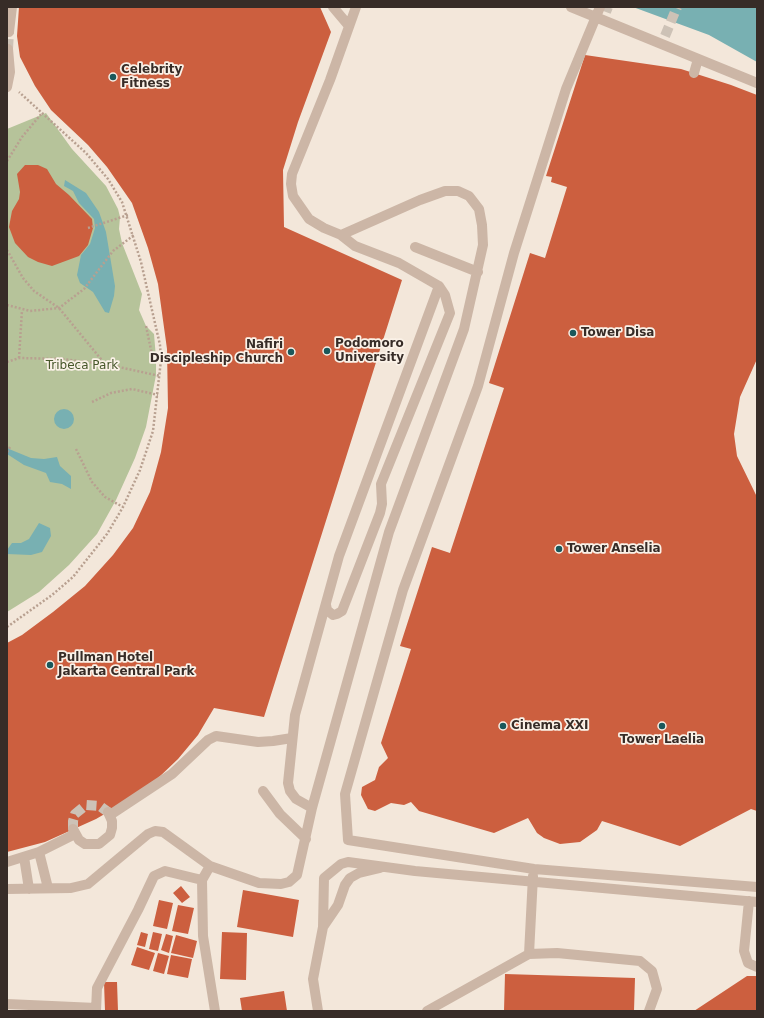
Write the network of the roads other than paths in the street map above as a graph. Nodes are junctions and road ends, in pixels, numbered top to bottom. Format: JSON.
{"nodes":[{"id":1,"x":12,"y":7,"type":"edge"},
{"id":2,"x":333,"y":7,"type":"edge"},
{"id":3,"x":356,"y":7,"type":"edge"},
{"id":4,"x":571,"y":7,"type":"edge"},
{"id":5,"x":601,"y":13,"type":"edge"},
{"id":6,"x":349,"y":26,"type":"junction"},
{"id":7,"x":8,"y":32,"type":"dead end"},
{"id":8,"x":8,"y":49,"type":"dead end"},
{"id":9,"x":698,"y":59,"type":"junction"},
{"id":10,"x":694,"y":73,"type":"dead end"},
{"id":11,"x":757,"y":83,"type":"edge"},
{"id":12,"x":7,"y":87,"type":"edge"},
{"id":13,"x":342,"y":234,"type":"junction"},
{"id":14,"x":415,"y":247,"type":"dead end"},
{"id":15,"x":478,"y":272,"type":"junction"},
{"id":16,"x":439,"y":286,"type":"junction"},
{"id":17,"x":380,"y":490,"type":"junction"},
{"id":18,"x":363,"y":494,"type":"junction"},
{"id":19,"x":326,"y":605,"type":"junction"},
{"id":20,"x":292,"y":738,"type":"junction"},
{"id":21,"x":263,"y":791,"type":"dead end"},
{"id":22,"x":312,"y":808,"type":"junction"},
{"id":23,"x":306,"y":839,"type":"junction"},
{"id":24,"x":39,"y":852,"type":"junction"},
{"id":25,"x":24,"y":857,"type":"junction"},
{"id":26,"x":7,"y":862,"type":"edge"},
{"id":27,"x":210,"y":866,"type":"junction"},
{"id":28,"x":387,"y":866,"type":"junction"},
{"id":29,"x":534,"y":869,"type":"junction"},
{"id":30,"x":202,"y":880,"type":"junction"},
{"id":31,"x":533,"y":882,"type":"junction"},
{"id":32,"x":757,"y":887,"type":"edge"},
{"id":33,"x":48,"y":888,"type":"junction"},
{"id":34,"x":7,"y":889,"type":"edge"},
{"id":35,"x":29,"y":889,"type":"junction"},
{"id":36,"x":753,"y":902,"type":"edge"},
{"id":37,"x":323,"y":927,"type":"junction"},
{"id":38,"x":529,"y":954,"type":"junction"},
{"id":39,"x":757,"y":966,"type":"edge"},
{"id":40,"x":7,"y":1004,"type":"edge"},
{"id":41,"x":96,"y":1009,"type":"edge"},
{"id":42,"x":215,"y":1011,"type":"edge"},
{"id":43,"x":318,"y":1011,"type":"edge"},
{"id":44,"x":427,"y":1011,"type":"edge"},
{"id":45,"x":649,"y":1011,"type":"edge"}],
"edges":[{"from":1,"to":7,"type":"street"},
{"from":2,"to":6,"type":"street"},
{"from":3,"to":6,"type":"street"},
{"from":4,"to":5,"type":"street"},
{"from":5,"to":9,"type":"street"},
{"from":5,"to":29,"type":"street"},
{"from":6,"to":13,"type":"street"},
{"from":8,"to":12,"type":"street"},
{"from":9,"to":10,"type":"street"},
{"from":9,"to":11,"type":"street"},
{"from":13,"to":15,"type":"street"},
{"from":13,"to":16,"type":"street"},
{"from":14,"to":15,"type":"street"},
{"from":15,"to":22,"type":"street"},
{"from":16,"to":17,"type":"street"},
{"from":16,"to":18,"type":"street"},
{"from":17,"to":18,"type":"street"},
{"from":17,"to":19,"type":"street"},
{"from":18,"to":19,"type":"street"},
{"from":19,"to":20,"type":"street"},
{"from":20,"to":22,"type":"street"},
{"from":20,"to":24,"type":"street"},
{"from":21,"to":23,"type":"street"},
{"from":22,"to":23,"type":"street"},
{"from":23,"to":27,"type":"street"},
{"from":24,"to":25,"type":"street"},
{"from":24,"to":33,"type":"street"},
{"from":25,"to":26,"type":"street"},
{"from":25,"to":35,"type":"street"},
{"from":27,"to":30,"type":"street"},
{"from":27,"to":33,"type":"street"},
{"from":28,"to":31,"type":"street"},
{"from":28,"to":37,"type":"street"},
{"from":28,"to":37,"type":"street"},
{"from":29,"to":31,"type":"street"},
{"from":29,"to":32,"type":"street"},
{"from":30,"to":41,"type":"street"},
{"from":30,"to":42,"type":"street"},
{"from":31,"to":36,"type":"street"},
{"from":31,"to":38,"type":"street"},
{"from":33,"to":35,"type":"street"},
{"from":34,"to":35,"type":"street"},
{"from":36,"to":39,"type":"street"},
{"from":37,"to":43,"type":"street"},
{"from":38,"to":44,"type":"street"},
{"from":38,"to":45,"type":"street"},
{"from":40,"to":41,"type":"street"}]}
